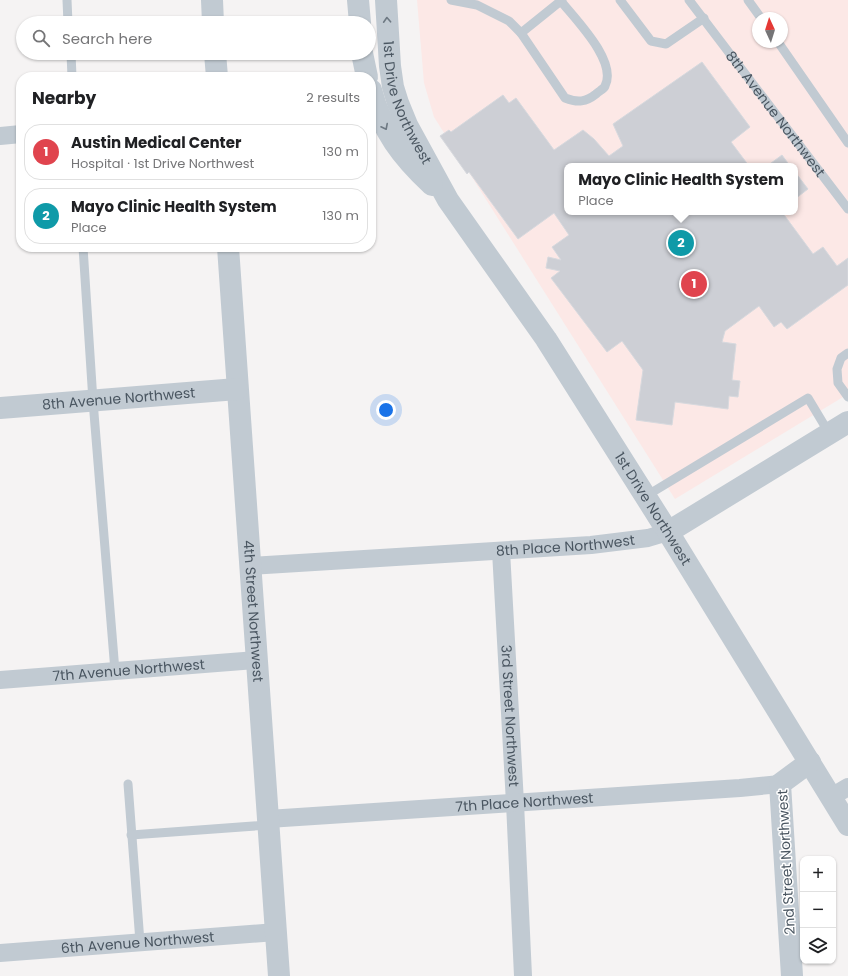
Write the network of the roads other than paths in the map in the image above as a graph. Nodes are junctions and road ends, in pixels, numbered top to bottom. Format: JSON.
{"nodes":[{"id":1,"x":67,"y":0,"type":"edge"},
{"id":2,"x":212,"y":0,"type":"edge"},
{"id":3,"x":358,"y":0,"type":"edge"},
{"id":4,"x":386,"y":0,"type":"edge"},
{"id":5,"x":451,"y":0,"type":"edge"},
{"id":6,"x":561,"y":0,"type":"edge"},
{"id":7,"x":620,"y":0,"type":"edge"},
{"id":8,"x":689,"y":0,"type":"edge"},
{"id":9,"x":748,"y":0,"type":"edge"},
{"id":10,"x":757,"y":12,"type":"edge"},
{"id":11,"x":68,"y":16,"type":"edge"},
{"id":12,"x":213,"y":16,"type":"edge"},
{"id":13,"x":359,"y":16,"type":"edge"},
{"id":14,"x":704,"y":18,"type":"junction"},
{"id":15,"x":521,"y":34,"type":"junction"},
{"id":16,"x":782,"y":48,"type":"edge"},
{"id":17,"x":71,"y":60,"type":"edge"},
{"id":18,"x":216,"y":60,"type":"edge"},
{"id":19,"x":363,"y":60,"type":"edge"},
{"id":20,"x":72,"y":72,"type":"edge"},
{"id":21,"x":217,"y":72,"type":"edge"},
{"id":22,"x":366,"y":72,"type":"edge"},
{"id":23,"x":376,"y":105,"type":"edge"},
{"id":24,"x":16,"y":134,"type":"edge"},
{"id":25,"x":0,"y":136,"type":"edge"},
{"id":26,"x":848,"y":143,"type":"edge"},
{"id":27,"x":448,"y":200,"type":"junction"},
{"id":28,"x":848,"y":209,"type":"edge"},
{"id":29,"x":83,"y":252,"type":"edge"},
{"id":30,"x":228,"y":252,"type":"edge"},
{"id":31,"x":848,"y":353,"type":"edge"},
{"id":32,"x":238,"y":389,"type":"junction"},
{"id":33,"x":848,"y":397,"type":"edge"},
{"id":34,"x":93,"y":400,"type":"junction"},
{"id":35,"x":0,"y":408,"type":"edge"},
{"id":36,"x":848,"y":422,"type":"edge"},
{"id":37,"x":829,"y":433,"type":"junction"},
{"id":38,"x":646,"y":496,"type":"junction"},
{"id":39,"x":668,"y":532,"type":"junction"},
{"id":40,"x":500,"y":551,"type":"junction"},
{"id":41,"x":250,"y":566,"type":"junction"},
{"id":42,"x":257,"y":660,"type":"junction"},
{"id":43,"x":115,"y":671,"type":"junction"},
{"id":44,"x":0,"y":680,"type":"edge"},
{"id":45,"x":810,"y":762,"type":"junction"},
{"id":46,"x":128,"y":784,"type":"dead end"},
{"id":47,"x":780,"y":784,"type":"junction"},
{"id":48,"x":839,"y":792,"type":"edge"},
{"id":49,"x":515,"y":803,"type":"junction"},
{"id":50,"x":268,"y":822,"type":"junction"},
{"id":51,"x":848,"y":825,"type":"edge"},
{"id":52,"x":131,"y":835,"type":"junction"},
{"id":53,"x":276,"y":932,"type":"junction"},
{"id":54,"x":140,"y":942,"type":"junction"},
{"id":55,"x":0,"y":953,"type":"edge"},
{"id":56,"x":279,"y":976,"type":"edge"},
{"id":57,"x":523,"y":976,"type":"edge"},
{"id":58,"x":792,"y":976,"type":"edge"}],
"edges":[{"from":1,"to":11,"type":"lane"},
{"from":2,"to":12,"type":"street"},
{"from":3,"to":13,"type":"street"},
{"from":27,"to":4,"type":"street","name":"1st Drive Northwest","one_way":true},
{"from":5,"to":15,"type":"lane"},
{"from":6,"to":15,"type":"lane"},
{"from":6,"to":15,"type":"lane"},
{"from":7,"to":14,"type":"lane"},
{"from":8,"to":14,"type":"lane","name":"8th Avenue Northwest"},
{"from":9,"to":10,"type":"lane"},
{"from":14,"to":28,"type":"lane","name":"8th Avenue Northwest"},
{"from":16,"to":26,"type":"lane"},
{"from":17,"to":20,"type":"lane"},
{"from":18,"to":21,"type":"street"},
{"from":19,"to":22,"type":"street"},
{"from":23,"to":27,"type":"street","name":"1st Drive Northwest","one_way":true},
{"from":24,"to":25,"type":"street"},
{"from":27,"to":38,"type":"street","name":"1st Drive Northwest"},
{"from":29,"to":34,"type":"lane"},
{"from":30,"to":32,"type":"street","name":"4th Street Northwest"},
{"from":31,"to":33,"type":"lane"},
{"from":32,"to":34,"type":"street","name":"8th Avenue Northwest"},
{"from":32,"to":41,"type":"street","name":"4th Street Northwest"},
{"from":34,"to":35,"type":"street","name":"8th Avenue Northwest"},
{"from":34,"to":43,"type":"lane"},
{"from":36,"to":37,"type":"street","name":"8th Place Northwest"},
{"from":37,"to":38,"type":"lane"},
{"from":37,"to":39,"type":"street","name":"8th Place Northwest"},
{"from":38,"to":39,"type":"street","name":"1st Drive Northwest"},
{"from":39,"to":40,"type":"street","name":"8th Place Northwest"},
{"from":39,"to":45,"type":"street","name":"1st Drive Northwest"},
{"from":40,"to":41,"type":"street","name":"8th Place Northwest"},
{"from":40,"to":49,"type":"street","name":"3rd Street Northwest"},
{"from":41,"to":42,"type":"street","name":"4th Street Northwest"},
{"from":42,"to":43,"type":"street","name":"7th Avenue Northwest"},
{"from":42,"to":50,"type":"street","name":"4th Street Northwest"},
{"from":43,"to":44,"type":"street","name":"7th Avenue Northwest"},
{"from":45,"to":47,"type":"street","name":"2nd Street Northwest"},
{"from":45,"to":48,"type":"street","name":"1st Drive Northwest"},
{"from":46,"to":52,"type":"lane"},
{"from":47,"to":49,"type":"street","name":"7th Place Northwest"},
{"from":47,"to":58,"type":"street","name":"2nd Street Northwest"},
{"from":48,"to":51,"type":"street","name":"1st Drive Northwest"},
{"from":49,"to":50,"type":"street","name":"7th Place Northwest"},
{"from":49,"to":57,"type":"street","name":"3rd Street Northwest"},
{"from":50,"to":52,"type":"lane"},
{"from":50,"to":53,"type":"street","name":"4th Street Northwest"},
{"from":52,"to":54,"type":"lane"},
{"from":53,"to":54,"type":"street","name":"6th Avenue Northwest"},
{"from":53,"to":56,"type":"street","name":"4th Street Northwest"},
{"from":54,"to":55,"type":"street","name":"6th Avenue Northwest"}]}
